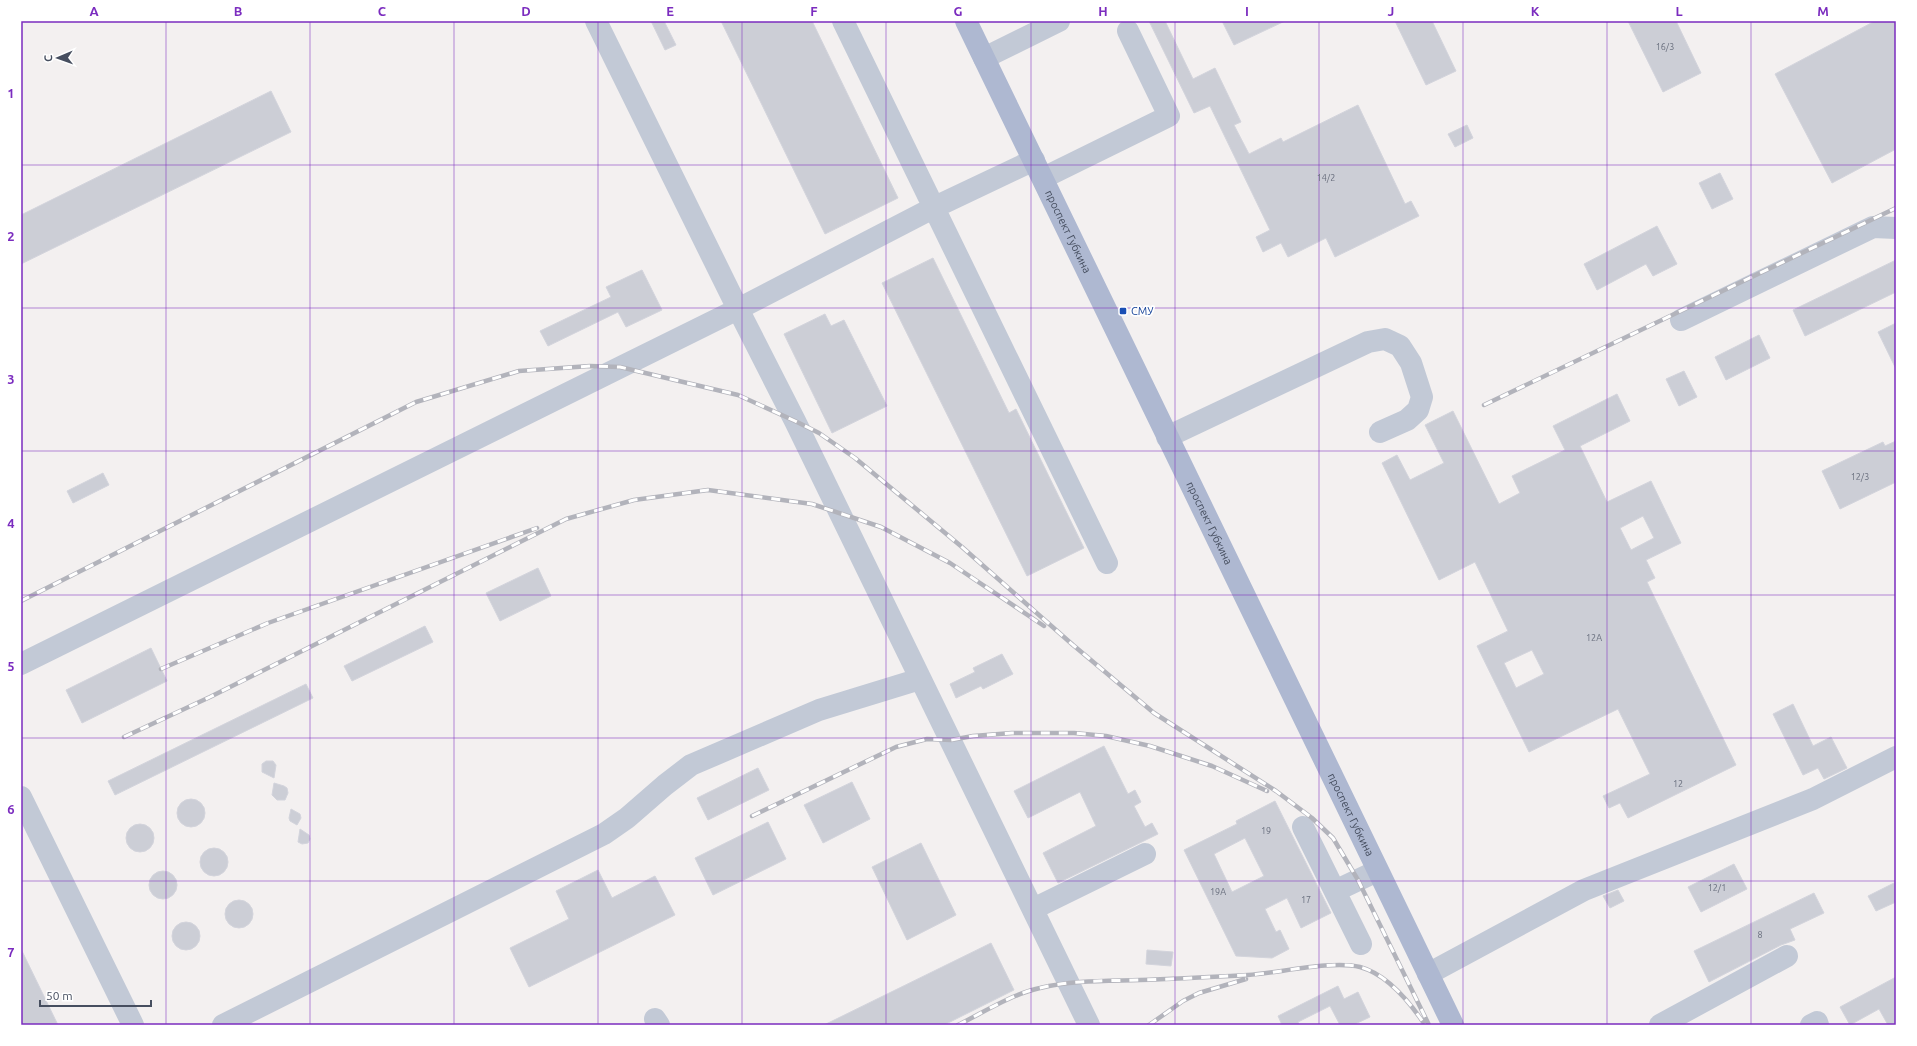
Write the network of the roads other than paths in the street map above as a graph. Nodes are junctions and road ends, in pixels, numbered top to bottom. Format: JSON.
{"nodes":[{"id":1,"x":596,"y":21,"type":"edge"},
{"id":2,"x":843,"y":21,"type":"edge"},
{"id":3,"x":966,"y":21,"type":"edge"},
{"id":4,"x":1059,"y":21,"type":"edge"},
{"id":5,"x":1128,"y":32,"type":"dead end"},
{"id":6,"x":984,"y":58,"type":"junction"},
{"id":7,"x":1038,"y":169,"type":"junction"},
{"id":8,"x":935,"y":207,"type":"junction"},
{"id":9,"x":1896,"y":228,"type":"edge"},
{"id":10,"x":738,"y":309,"type":"junction"},
{"id":11,"x":1681,"y":320,"type":"dead end"},
{"id":12,"x":1380,"y":432,"type":"dead end"},
{"id":13,"x":1167,"y":437,"type":"junction"},
{"id":14,"x":1107,"y":563,"type":"dead end"},
{"id":15,"x":21,"y":664,"type":"edge"},
{"id":16,"x":920,"y":678,"type":"junction"},
{"id":17,"x":1896,"y":757,"type":"edge"},
{"id":18,"x":21,"y":797,"type":"edge"},
{"id":19,"x":1303,"y":827,"type":"dead end"},
{"id":20,"x":1145,"y":854,"type":"dead end"},
{"id":21,"x":1377,"y":871,"type":"junction"},
{"id":22,"x":1335,"y":891,"type":"junction"},
{"id":23,"x":1033,"y":909,"type":"junction"},
{"id":24,"x":1361,"y":944,"type":"dead end"},
{"id":25,"x":1787,"y":956,"type":"dead end"},
{"id":26,"x":1428,"y":974,"type":"junction"},
{"id":27,"x":133,"y":1025,"type":"edge"},
{"id":28,"x":223,"y":1025,"type":"edge"},
{"id":29,"x":1089,"y":1025,"type":"edge"},
{"id":30,"x":1453,"y":1025,"type":"edge"},
{"id":31,"x":1660,"y":1025,"type":"edge"},
{"id":32,"x":1811,"y":1025,"type":"edge"},
{"id":33,"x":1818,"y":1025,"type":"edge"}],
"edges":[{"from":1,"to":10,"type":"lane"},
{"from":2,"to":8,"type":"lane"},
{"from":3,"to":6,"type":"main road","name":"проспект Губкина"},
{"from":4,"to":6,"type":"lane"},
{"from":5,"to":7,"type":"lane"},
{"from":6,"to":7,"type":"main road","name":"проспект Губкина"},
{"from":7,"to":8,"type":"lane"},
{"from":7,"to":13,"type":"main road","name":"проспект Губкина"},
{"from":8,"to":10,"type":"lane"},
{"from":8,"to":14,"type":"lane"},
{"from":9,"to":11,"type":"lane"},
{"from":10,"to":15,"type":"lane"},
{"from":10,"to":16,"type":"lane"},
{"from":12,"to":13,"type":"lane"},
{"from":13,"to":21,"type":"main road","name":"проспект Губкина"},
{"from":16,"to":23,"type":"lane"},
{"from":16,"to":28,"type":"lane"},
{"from":17,"to":26,"type":"lane"},
{"from":18,"to":27,"type":"lane"},
{"from":19,"to":22,"type":"lane"},
{"from":20,"to":23,"type":"lane"},
{"from":21,"to":22,"type":"lane"},
{"from":21,"to":26,"type":"main road","name":"проспект Губкина"},
{"from":22,"to":24,"type":"lane"},
{"from":23,"to":29,"type":"lane"},
{"from":25,"to":31,"type":"lane"},
{"from":26,"to":30,"type":"main road","name":"проспект Губкина"},
{"from":32,"to":33,"type":"lane"}]}
